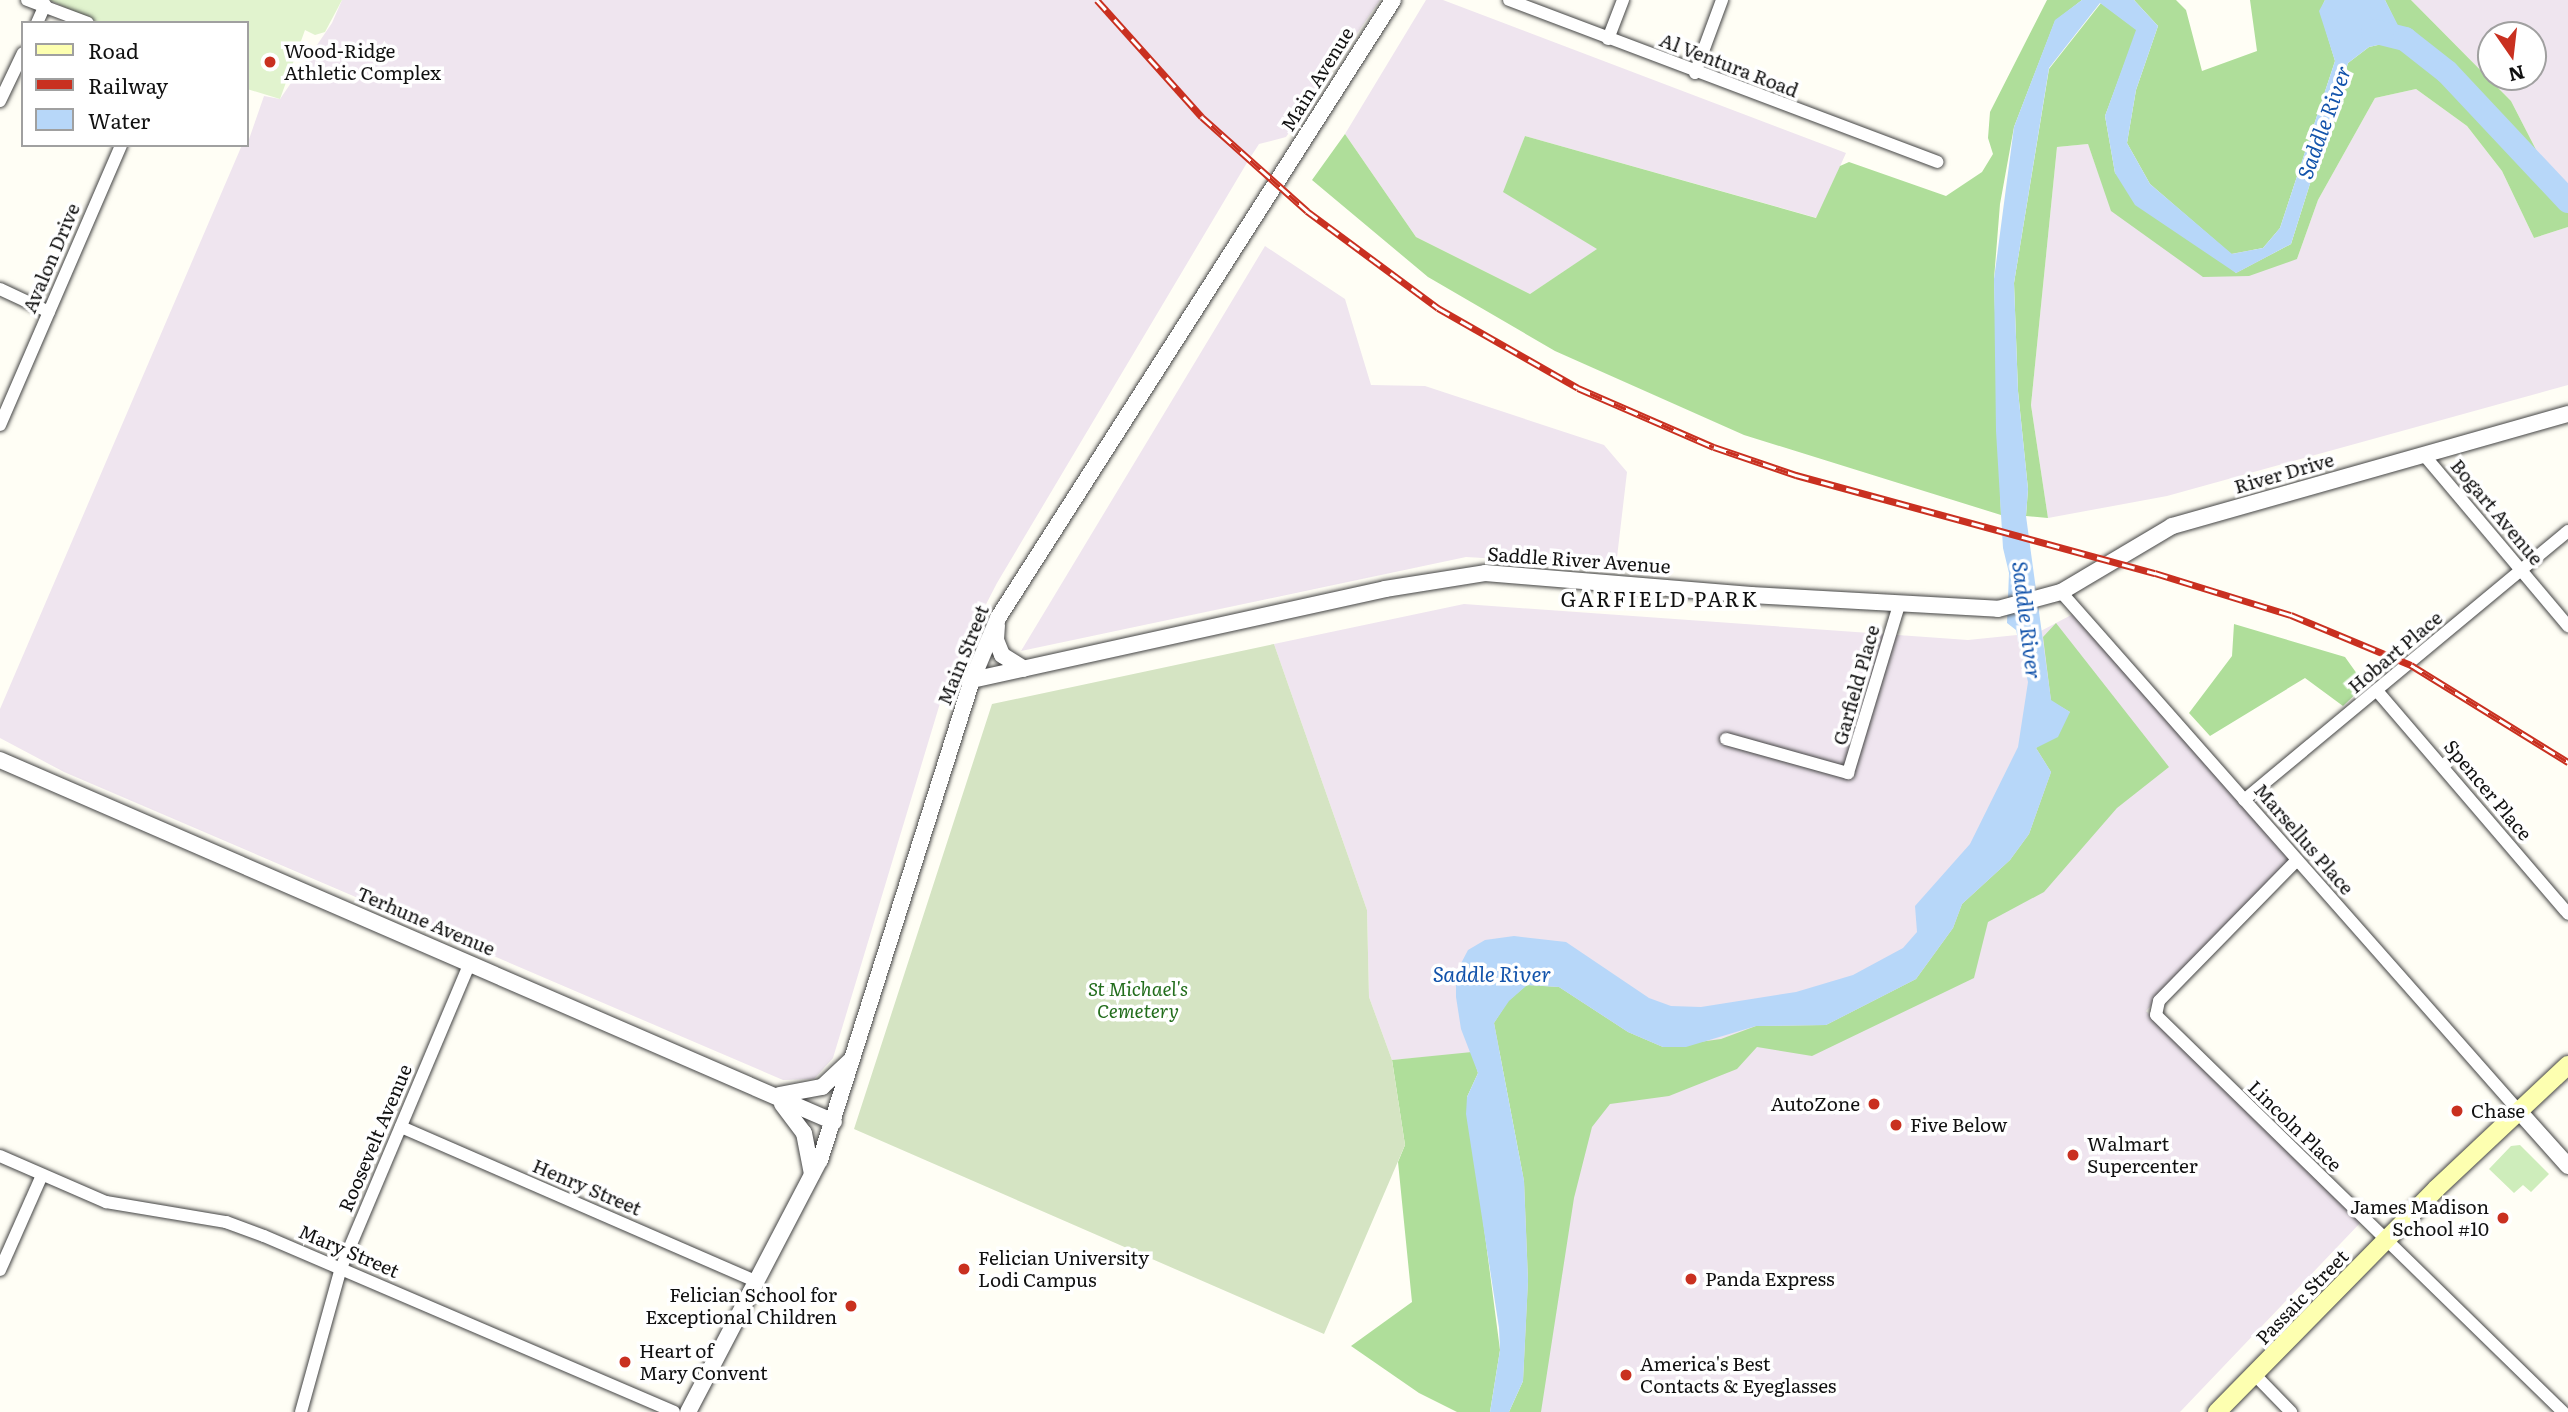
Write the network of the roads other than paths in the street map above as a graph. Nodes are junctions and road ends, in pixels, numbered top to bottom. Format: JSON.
{"nodes":[{"id":1,"x":27,"y":0,"type":"edge"},
{"id":2,"x":1392,"y":0,"type":"edge"},
{"id":3,"x":1509,"y":0,"type":"edge"},
{"id":4,"x":1623,"y":0,"type":"edge"},
{"id":5,"x":1722,"y":0,"type":"edge"},
{"id":6,"x":46,"y":5,"type":"junction"},
{"id":7,"x":38,"y":21,"type":"edge"},
{"id":8,"x":83,"y":21,"type":"edge"},
{"id":9,"x":1608,"y":39,"type":"junction"},
{"id":10,"x":21,"y":57,"type":"edge"},
{"id":11,"x":1695,"y":73,"type":"junction"},
{"id":12,"x":0,"y":101,"type":"edge"},
{"id":13,"x":120,"y":147,"type":"edge"},
{"id":14,"x":1937,"y":162,"type":"dead end"},
{"id":15,"x":1278,"y":181,"type":"joint"},
{"id":16,"x":0,"y":289,"type":"edge"},
{"id":17,"x":49,"y":312,"type":"junction"},
{"id":18,"x":2568,"y":414,"type":"edge"},
{"id":19,"x":0,"y":425,"type":"edge"},
{"id":20,"x":2424,"y":455,"type":"junction"},
{"id":21,"x":2568,"y":531,"type":"edge"},
{"id":22,"x":2521,"y":570,"type":"junction"},
{"id":23,"x":2057,"y":595,"type":"junction"},
{"id":24,"x":2026,"y":604,"type":"joint"},
{"id":25,"x":1899,"y":605,"type":"junction"},
{"id":26,"x":998,"y":618,"type":"junction"},
{"id":27,"x":2568,"y":626,"type":"edge"},
{"id":28,"x":1024,"y":669,"type":"junction"},
{"id":29,"x":971,"y":680,"type":"junction"},
{"id":30,"x":2378,"y":692,"type":"junction"},
{"id":31,"x":1726,"y":739,"type":"dead end"},
{"id":32,"x":0,"y":760,"type":"edge"},
{"id":33,"x":2244,"y":800,"type":"junction"},
{"id":34,"x":2297,"y":860,"type":"junction"},
{"id":35,"x":2568,"y":914,"type":"edge"},
{"id":36,"x":470,"y":963,"type":"junction"},
{"id":37,"x":854,"y":1057,"type":"junction"},
{"id":38,"x":2568,"y":1065,"type":"edge"},
{"id":39,"x":773,"y":1095,"type":"junction"},
{"id":40,"x":2518,"y":1110,"type":"junction"},
{"id":41,"x":834,"y":1122,"type":"junction"},
{"id":42,"x":401,"y":1127,"type":"junction"},
{"id":43,"x":0,"y":1156,"type":"edge"},
{"id":44,"x":2568,"y":1166,"type":"edge"},
{"id":45,"x":42,"y":1175,"type":"junction"},
{"id":46,"x":813,"y":1178,"type":"junction"},
{"id":47,"x":2386,"y":1242,"type":"junction"},
{"id":48,"x":341,"y":1268,"type":"junction"},
{"id":49,"x":0,"y":1270,"type":"edge"},
{"id":50,"x":758,"y":1282,"type":"junction"},
{"id":51,"x":2255,"y":1375,"type":"junction"},
{"id":52,"x":301,"y":1412,"type":"edge"},
{"id":53,"x":674,"y":1412,"type":"edge"},
{"id":54,"x":688,"y":1412,"type":"edge"},
{"id":55,"x":2217,"y":1412,"type":"edge"},
{"id":56,"x":2291,"y":1412,"type":"edge"},
{"id":57,"x":2563,"y":1412,"type":"edge"}],
"edges":[{"from":1,"to":6,"type":"street"},
{"from":2,"to":15,"type":"street","name":"Main Avenue"},
{"from":3,"to":9,"type":"street","name":"Al Ventura Road"},
{"from":4,"to":9,"type":"street"},
{"from":5,"to":11,"type":"street"},
{"from":6,"to":7,"type":"street"},
{"from":6,"to":8,"type":"street"},
{"from":9,"to":11,"type":"street","name":"Al Ventura Road"},
{"from":10,"to":12,"type":"street"},
{"from":11,"to":14,"type":"street","name":"Al Ventura Road"},
{"from":13,"to":17,"type":"street","name":"Avalon Drive"},
{"from":15,"to":26,"type":"street","name":"Main Street"},
{"from":16,"to":17,"type":"street"},
{"from":17,"to":19,"type":"street","name":"Avalon Drive"},
{"from":18,"to":20,"type":"street","name":"River Drive"},
{"from":20,"to":22,"type":"street","name":"Bogart Avenue"},
{"from":20,"to":23,"type":"street","name":"River Drive"},
{"from":21,"to":22,"type":"street","name":"Hobart Place"},
{"from":22,"to":27,"type":"street","name":"Bogart Avenue"},
{"from":22,"to":30,"type":"street","name":"Hobart Place"},
{"from":23,"to":24,"type":"street","name":"River Drive"},
{"from":23,"to":33,"type":"street","name":"Marsellus Place"},
{"from":24,"to":25,"type":"street","name":"Saddle River Avenue"},
{"from":25,"to":28,"type":"street","name":"Saddle River Avenue"},
{"from":25,"to":31,"type":"street","name":"Garfield Place"},
{"from":26,"to":28,"type":"street"},
{"from":26,"to":29,"type":"street","name":"Main Street"},
{"from":28,"to":29,"type":"street","name":"Saddle River Avenue"},
{"from":29,"to":37,"type":"street","name":"Main Street"},
{"from":30,"to":33,"type":"street","name":"Hobart Place"},
{"from":30,"to":35,"type":"street","name":"Spencer Place"},
{"from":32,"to":36,"type":"street","name":"Terhune Avenue"},
{"from":33,"to":34,"type":"street","name":"Marsellus Place"},
{"from":34,"to":40,"type":"street","name":"Marsellus Place"},
{"from":34,"to":47,"type":"street","name":"Lincoln Place"},
{"from":36,"to":39,"type":"street","name":"Terhune Avenue"},
{"from":36,"to":42,"type":"street","name":"Roosevelt Avenue"},
{"from":37,"to":39,"type":"street"},
{"from":37,"to":41,"type":"street","name":"Main Street"},
{"from":38,"to":40,"type":"main road","name":"Passaic Street"},
{"from":39,"to":41,"type":"street","name":"Terhune Avenue"},
{"from":39,"to":46,"type":"street"},
{"from":40,"to":44,"type":"street"},
{"from":40,"to":47,"type":"main road","name":"Passaic Street"},
{"from":41,"to":46,"type":"street","name":"Main Street"},
{"from":42,"to":48,"type":"street","name":"Roosevelt Avenue"},
{"from":42,"to":50,"type":"street","name":"Henry Street"},
{"from":43,"to":45,"type":"street","name":"Mary Street"},
{"from":45,"to":48,"type":"street","name":"Mary Street"},
{"from":45,"to":49,"type":"street"},
{"from":46,"to":50,"type":"street","name":"Main Street"},
{"from":47,"to":51,"type":"main road","name":"Passaic Street"},
{"from":47,"to":57,"type":"street","name":"Lincoln Place"},
{"from":48,"to":52,"type":"street","name":"Roosevelt Avenue"},
{"from":48,"to":53,"type":"street","name":"Mary Street"},
{"from":50,"to":54,"type":"street","name":"Main Street"},
{"from":51,"to":55,"type":"main road","name":"Passaic Street"},
{"from":51,"to":56,"type":"street"}]}
